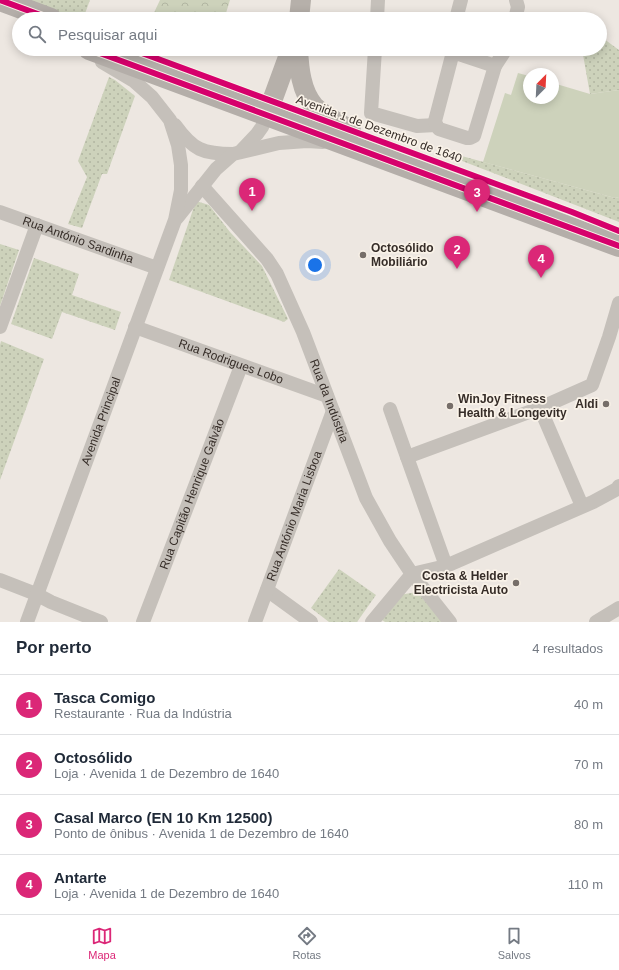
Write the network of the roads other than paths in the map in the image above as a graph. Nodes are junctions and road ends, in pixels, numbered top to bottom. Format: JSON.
{"nodes":[{"id":1,"x":0,"y":0,"type":"edge"},
{"id":2,"x":301,"y":0,"type":"edge"},
{"id":3,"x":378,"y":0,"type":"edge"},
{"id":4,"x":461,"y":0,"type":"edge"},
{"id":5,"x":516,"y":0,"type":"edge"},
{"id":6,"x":32,"y":12,"type":"edge"},
{"id":7,"x":300,"y":12,"type":"edge"},
{"id":8,"x":377,"y":12,"type":"edge"},
{"id":9,"x":458,"y":12,"type":"edge"},
{"id":10,"x":517,"y":12,"type":"edge"},
{"id":11,"x":0,"y":16,"type":"edge"},
{"id":12,"x":12,"y":20,"type":"edge"},
{"id":13,"x":93,"y":56,"type":"edge"},
{"id":14,"x":110,"y":56,"type":"edge"},
{"id":15,"x":147,"y":56,"type":"edge"},
{"id":16,"x":288,"y":56,"type":"edge"},
{"id":17,"x":299,"y":56,"type":"edge"},
{"id":18,"x":375,"y":56,"type":"edge"},
{"id":19,"x":452,"y":56,"type":"edge"},
{"id":20,"x":469,"y":56,"type":"edge"},
{"id":21,"x":501,"y":56,"type":"edge"},
{"id":22,"x":495,"y":66,"type":"junction"},
{"id":23,"x":269,"y":108,"type":"junction"},
{"id":24,"x":170,"y":120,"type":"junction"},
{"id":25,"x":436,"y":126,"type":"junction"},
{"id":26,"x":348,"y":137,"type":"junction"},
{"id":27,"x":237,"y":153,"type":"junction"},
{"id":28,"x":202,"y":186,"type":"junction"},
{"id":29,"x":0,"y":212,"type":"edge"},
{"id":30,"x":175,"y":220,"type":"junction"},
{"id":31,"x":37,"y":225,"type":"junction"},
{"id":32,"x":619,"y":232,"type":"edge"},
{"id":33,"x":619,"y":246,"type":"edge"},
{"id":34,"x":157,"y":268,"type":"junction"},
{"id":35,"x":619,"y":302,"type":"edge"},
{"id":36,"x":0,"y":327,"type":"edge"},
{"id":37,"x":135,"y":327,"type":"junction"},
{"id":38,"x":614,"y":339,"type":"edge"},
{"id":39,"x":241,"y":366,"type":"junction"},
{"id":40,"x":327,"y":396,"type":"junction"},
{"id":41,"x":540,"y":408,"type":"junction"},
{"id":42,"x":390,"y":409,"type":"dead end"},
{"id":43,"x":332,"y":411,"type":"junction"},
{"id":44,"x":407,"y":457,"type":"junction"},
{"id":45,"x":619,"y":486,"type":"edge"},
{"id":46,"x":582,"y":506,"type":"junction"},
{"id":47,"x":446,"y":566,"type":"junction"},
{"id":48,"x":412,"y":574,"type":"junction"},
{"id":49,"x":0,"y":580,"type":"edge"},
{"id":50,"x":267,"y":590,"type":"junction"},
{"id":51,"x":36,"y":594,"type":"junction"},
{"id":52,"x":619,"y":608,"type":"edge"},
{"id":53,"x":27,"y":622,"type":"edge"},
{"id":54,"x":101,"y":622,"type":"edge"},
{"id":55,"x":143,"y":622,"type":"edge"},
{"id":56,"x":255,"y":622,"type":"edge"},
{"id":57,"x":311,"y":622,"type":"edge"},
{"id":58,"x":372,"y":622,"type":"edge"},
{"id":59,"x":450,"y":622,"type":"edge"},
{"id":60,"x":596,"y":622,"type":"edge"}],
"edges":[{"from":1,"to":6,"type":"main road"},
{"from":2,"to":7,"type":"main road"},
{"from":3,"to":8,"type":"street"},
{"from":4,"to":9,"type":"street"},
{"from":5,"to":10,"type":"street"},
{"from":11,"to":12,"type":"main road"},
{"from":13,"to":24,"type":"street","name":"Avenida Principal"},
{"from":14,"to":23,"type":"main road","name":"Avenida 1 de Dezembro de 1640"},
{"from":15,"to":23,"type":"main road","name":"Avenida 1 de Dezembro de 1640"},
{"from":16,"to":23,"type":"main road"},
{"from":17,"to":26,"type":"main road"},
{"from":18,"to":25,"type":"street"},
{"from":19,"to":25,"type":"street"},
{"from":20,"to":22,"type":"street"},
{"from":21,"to":22,"type":"street"},
{"from":22,"to":25,"type":"street"},
{"from":23,"to":26,"type":"main road","name":"Avenida 1 de Dezembro de 1640"},
{"from":23,"to":27,"type":"street","name":"Avenida Principal"},
{"from":24,"to":27,"type":"street","name":"Avenida Principal"},
{"from":24,"to":30,"type":"street","name":"Avenida Principal"},
{"from":26,"to":27,"type":"street","name":"Avenida Principal"},
{"from":26,"to":32,"type":"main road","name":"Avenida 1 de Dezembro de 1640"},
{"from":26,"to":33,"type":"main road","name":"Avenida 1 de Dezembro de 1640"},
{"from":27,"to":28,"type":"street","name":"Avenida Principal"},
{"from":28,"to":30,"type":"street","name":"Avenida Principal"},
{"from":28,"to":40,"type":"street","name":"Rua da Indústria"},
{"from":29,"to":31,"type":"street","name":"Rua António Sardinha"},
{"from":30,"to":34,"type":"street","name":"Avenida Principal"},
{"from":31,"to":34,"type":"street","name":"Rua António Sardinha"},
{"from":31,"to":36,"type":"street"},
{"from":34,"to":37,"type":"street","name":"Avenida Principal"},
{"from":35,"to":38,"type":"street"},
{"from":37,"to":39,"type":"street","name":"Rua Rodrigues Lobo"},
{"from":37,"to":51,"type":"street","name":"Avenida Principal"},
{"from":38,"to":41,"type":"street"},
{"from":39,"to":40,"type":"street","name":"Rua Rodrigues Lobo"},
{"from":39,"to":55,"type":"street","name":"Rua Capitão Henrique Galvão"},
{"from":40,"to":43,"type":"street","name":"Rua da Indústria"},
{"from":41,"to":44,"type":"street"},
{"from":41,"to":46,"type":"street"},
{"from":42,"to":44,"type":"street"},
{"from":43,"to":48,"type":"street","name":"Rua da Indústria"},
{"from":43,"to":50,"type":"street","name":"Rua António Maria Lisboa"},
{"from":44,"to":47,"type":"street"},
{"from":45,"to":46,"type":"street"},
{"from":46,"to":47,"type":"street"},
{"from":47,"to":48,"type":"street"},
{"from":48,"to":58,"type":"street"},
{"from":48,"to":59,"type":"street","name":"Rua da Indústria"},
{"from":49,"to":51,"type":"street"},
{"from":50,"to":56,"type":"street","name":"Rua António Maria Lisboa"},
{"from":50,"to":57,"type":"street"},
{"from":51,"to":53,"type":"street","name":"Avenida Principal"},
{"from":51,"to":54,"type":"street"},
{"from":52,"to":60,"type":"street"}]}
